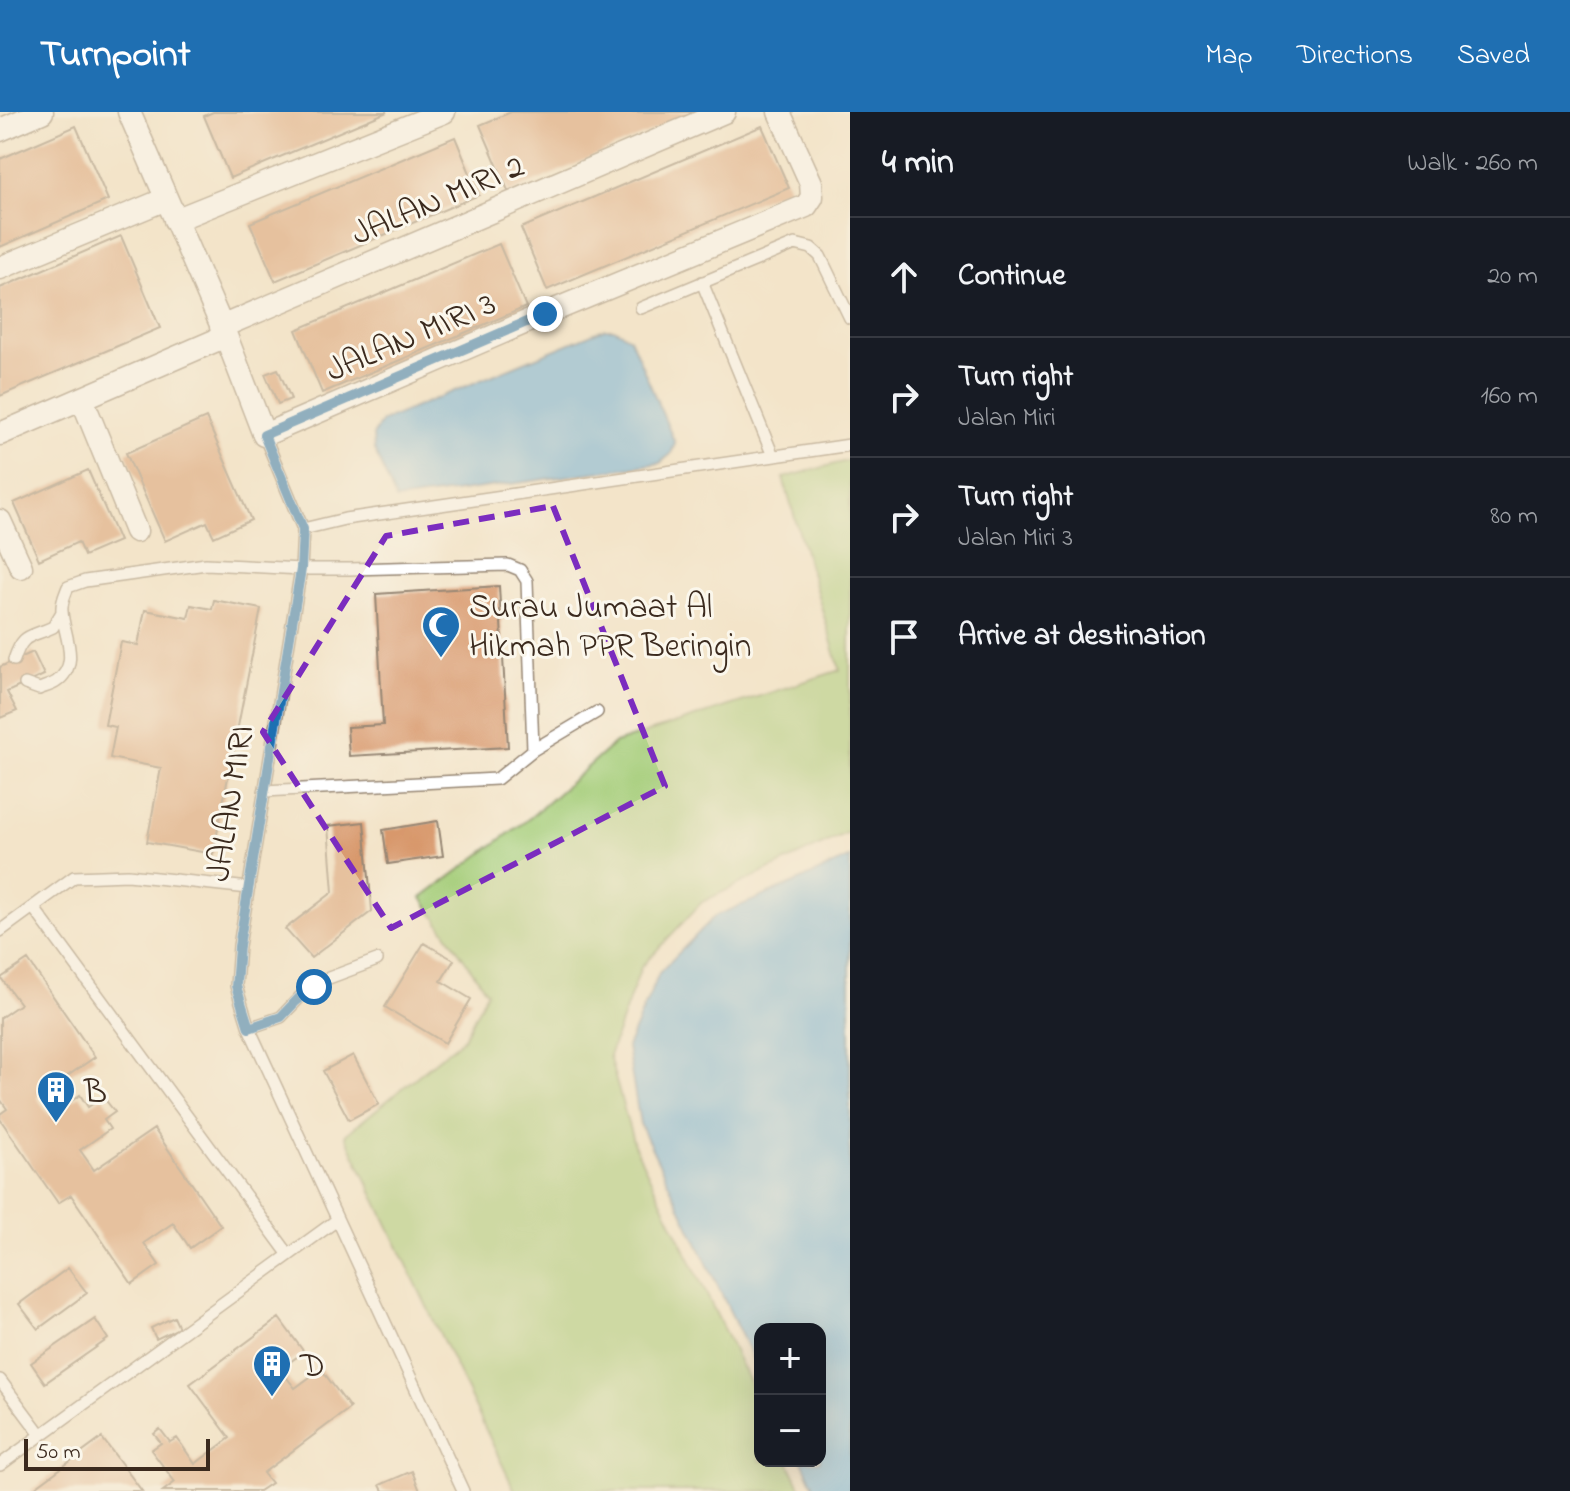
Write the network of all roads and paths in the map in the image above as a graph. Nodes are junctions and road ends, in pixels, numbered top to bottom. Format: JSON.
{"nodes":[{"id":1,"x":42,"y":112,"type":"edge"},
{"id":2,"x":129,"y":112,"type":"edge"},
{"id":3,"x":444,"y":112,"type":"edge"},
{"id":4,"x":724,"y":112,"type":"edge"},
{"id":5,"x":779,"y":112,"type":"edge"},
{"id":6,"x":0,"y":130,"type":"edge"},
{"id":7,"x":170,"y":210,"type":"junction"},
{"id":8,"x":0,"y":268,"type":"edge"},
{"id":9,"x":702,"y":282,"type":"junction"},
{"id":10,"x":641,"y":308,"type":"dead end"},
{"id":11,"x":850,"y":318,"type":"edge"},
{"id":12,"x":224,"y":332,"type":"junction"},
{"id":13,"x":82,"y":399,"type":"junction"},
{"id":14,"x":0,"y":434,"type":"edge"},
{"id":15,"x":264,"y":435,"type":"junction"},
{"id":16,"x":850,"y":445,"type":"edge"},
{"id":17,"x":773,"y":456,"type":"junction"},
{"id":18,"x":0,"y":521,"type":"edge"},
{"id":19,"x":303,"y":529,"type":"junction"},
{"id":20,"x":136,"y":531,"type":"dead end"},
{"id":21,"x":21,"y":567,"type":"dead end"},
{"id":22,"x":301,"y":569,"type":"junction"},
{"id":23,"x":62,"y":612,"type":"junction"},
{"id":24,"x":14,"y":660,"type":"dead end"},
{"id":25,"x":25,"y":684,"type":"dead end"},
{"id":26,"x":597,"y":712,"type":"dead end"},
{"id":27,"x":533,"y":750,"type":"junction"},
{"id":28,"x":264,"y":791,"type":"junction"},
{"id":29,"x":249,"y":888,"type":"junction"},
{"id":30,"x":33,"y":907,"type":"junction"},
{"id":31,"x":0,"y":931,"type":"edge"},
{"id":32,"x":377,"y":960,"type":"dead end"},
{"id":33,"x":249,"y":1028,"type":"junction"},
{"id":34,"x":337,"y":1220,"type":"junction"},
{"id":35,"x":289,"y":1255,"type":"junction"},
{"id":36,"x":0,"y":1380,"type":"edge"},
{"id":37,"x":41,"y":1435,"type":"junction"},
{"id":38,"x":0,"y":1465,"type":"edge"},
{"id":39,"x":463,"y":1491,"type":"edge"}],
"edges":[{"from":1,"to":6,"type":"street"},
{"from":2,"to":7,"type":"street","name":"JALAN MIRI"},
{"from":3,"to":7,"type":"street"},
{"from":4,"to":12,"type":"street","name":"JALAN MIRI 2"},
{"from":5,"to":15,"type":"street","name":"JALAN MIRI 3"},
{"from":7,"to":8,"type":"street"},
{"from":7,"to":12,"type":"street","name":"JALAN MIRI"},
{"from":9,"to":10,"type":"lane"},
{"from":9,"to":11,"type":"lane"},
{"from":9,"to":17,"type":"lane"},
{"from":12,"to":13,"type":"street","name":"JALAN MIRI 2"},
{"from":12,"to":15,"type":"street","name":"JALAN MIRI"},
{"from":13,"to":14,"type":"street","name":"JALAN MIRI 2"},
{"from":13,"to":20,"type":"street"},
{"from":15,"to":19,"type":"lane","name":"JALAN MIRI"},
{"from":16,"to":17,"type":"lane"},
{"from":17,"to":19,"type":"lane"},
{"from":18,"to":21,"type":"street"},
{"from":19,"to":22,"type":"lane","name":"JALAN MIRI"},
{"from":22,"to":23,"type":"lane"},
{"from":22,"to":27,"type":"lane"},
{"from":22,"to":28,"type":"lane","name":"JALAN MIRI"},
{"from":23,"to":24,"type":"lane"},
{"from":23,"to":25,"type":"lane"},
{"from":26,"to":27,"type":"lane"},
{"from":27,"to":28,"type":"lane"},
{"from":28,"to":29,"type":"lane","name":"JALAN MIRI"},
{"from":29,"to":30,"type":"lane"},
{"from":29,"to":33,"type":"lane","name":"JALAN MIRI"},
{"from":30,"to":31,"type":"lane"},
{"from":30,"to":35,"type":"lane"},
{"from":32,"to":33,"type":"lane"},
{"from":33,"to":34,"type":"lane","name":"JALAN MIRI"},
{"from":34,"to":35,"type":"lane"},
{"from":34,"to":39,"type":"lane","name":"JALAN MIRI"},
{"from":35,"to":37,"type":"lane"},
{"from":36,"to":37,"type":"lane"},
{"from":37,"to":38,"type":"lane"}]}
